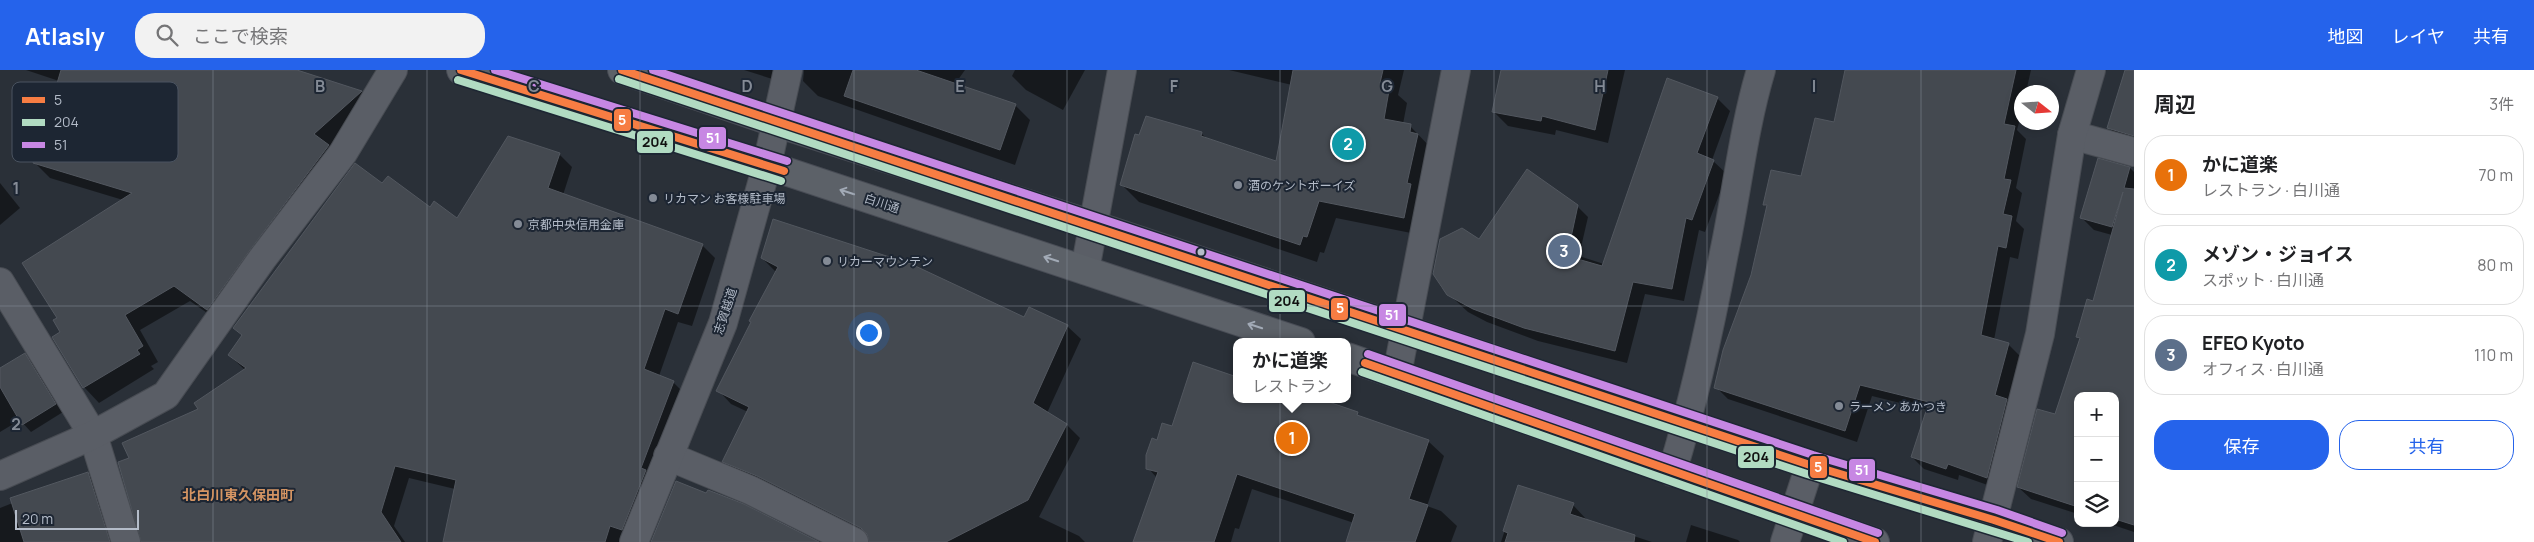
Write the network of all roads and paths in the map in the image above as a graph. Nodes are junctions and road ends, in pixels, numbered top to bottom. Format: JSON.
{"nodes":[{"id":1,"x":393,"y":70,"type":"edge"},
{"id":2,"x":461,"y":70,"type":"edge"},
{"id":3,"x":622,"y":70,"type":"edge"},
{"id":4,"x":788,"y":70,"type":"edge"},
{"id":5,"x":1122,"y":70,"type":"edge"},
{"id":6,"x":1456,"y":70,"type":"edge"},
{"id":7,"x":1761,"y":70,"type":"edge"},
{"id":8,"x":2091,"y":70,"type":"edge"},
{"id":9,"x":777,"y":123,"type":"junction"},
{"id":10,"x":2072,"y":135,"type":"junction"},
{"id":11,"x":2134,"y":152,"type":"edge"},
{"id":12,"x":768,"y":165,"type":"junction"},
{"id":13,"x":1093,"y":225,"type":"junction"},
{"id":14,"x":1085,"y":270,"type":"junction"},
{"id":15,"x":0,"y":282,"type":"edge"},
{"id":16,"x":1405,"y":330,"type":"junction"},
{"id":17,"x":1290,"y":338,"type":"edge"},
{"id":18,"x":1351,"y":358,"type":"edge"},
{"id":19,"x":1397,"y":374,"type":"junction"},
{"id":20,"x":1687,"y":424,"type":"junction"},
{"id":21,"x":92,"y":435,"type":"junction"},
{"id":22,"x":668,"y":456,"type":"junction"},
{"id":23,"x":1810,"y":465,"type":"junction"},
{"id":24,"x":1672,"y":472,"type":"junction"},
{"id":25,"x":0,"y":476,"type":"edge"},
{"id":26,"x":1793,"y":515,"type":"junction"},
{"id":27,"x":1990,"y":531,"type":"edge"},
{"id":28,"x":126,"y":542,"type":"edge"},
{"id":29,"x":634,"y":542,"type":"edge"},
{"id":30,"x":854,"y":542,"type":"edge"},
{"id":31,"x":1786,"y":542,"type":"edge"},
{"id":32,"x":1875,"y":542,"type":"edge"},
{"id":33,"x":2060,"y":542,"type":"edge"}],
"edges":[{"from":1,"to":21,"type":"street"},
{"from":2,"to":12,"type":"main road","name":"白川通"},
{"from":3,"to":9,"type":"main road"},
{"from":4,"to":9,"type":"street","name":"志賀越道"},
{"from":5,"to":13,"type":"street"},
{"from":6,"to":16,"type":"street"},
{"from":7,"to":20,"type":"street"},
{"from":8,"to":10,"type":"street"},
{"from":9,"to":12,"type":"street","name":"志賀越道"},
{"from":9,"to":13,"type":"main road"},
{"from":10,"to":11,"type":"street"},
{"from":10,"to":27,"type":"street"},
{"from":14,"to":12,"type":"main road","name":"白川通","one_way":true},
{"from":12,"to":22,"type":"street","name":"志賀越道"},
{"from":13,"to":14,"type":"street"},
{"from":13,"to":16,"type":"main road"},
{"from":17,"to":14,"type":"main road","name":"白川通","one_way":true},
{"from":15,"to":21,"type":"street"},
{"from":16,"to":19,"type":"street"},
{"from":16,"to":20,"type":"main road"},
{"from":18,"to":19,"type":"main road"},
{"from":19,"to":24,"type":"main road"},
{"from":20,"to":23,"type":"main road"},
{"from":20,"to":24,"type":"street"},
{"from":21,"to":25,"type":"street"},
{"from":21,"to":28,"type":"street"},
{"from":22,"to":29,"type":"street","name":"志賀越道"},
{"from":22,"to":30,"type":"street"},
{"from":23,"to":26,"type":"street"},
{"from":23,"to":27,"type":"main road"},
{"from":24,"to":26,"type":"main road"},
{"from":26,"to":31,"type":"street"},
{"from":26,"to":32,"type":"main road"},
{"from":27,"to":33,"type":"main road"}]}
